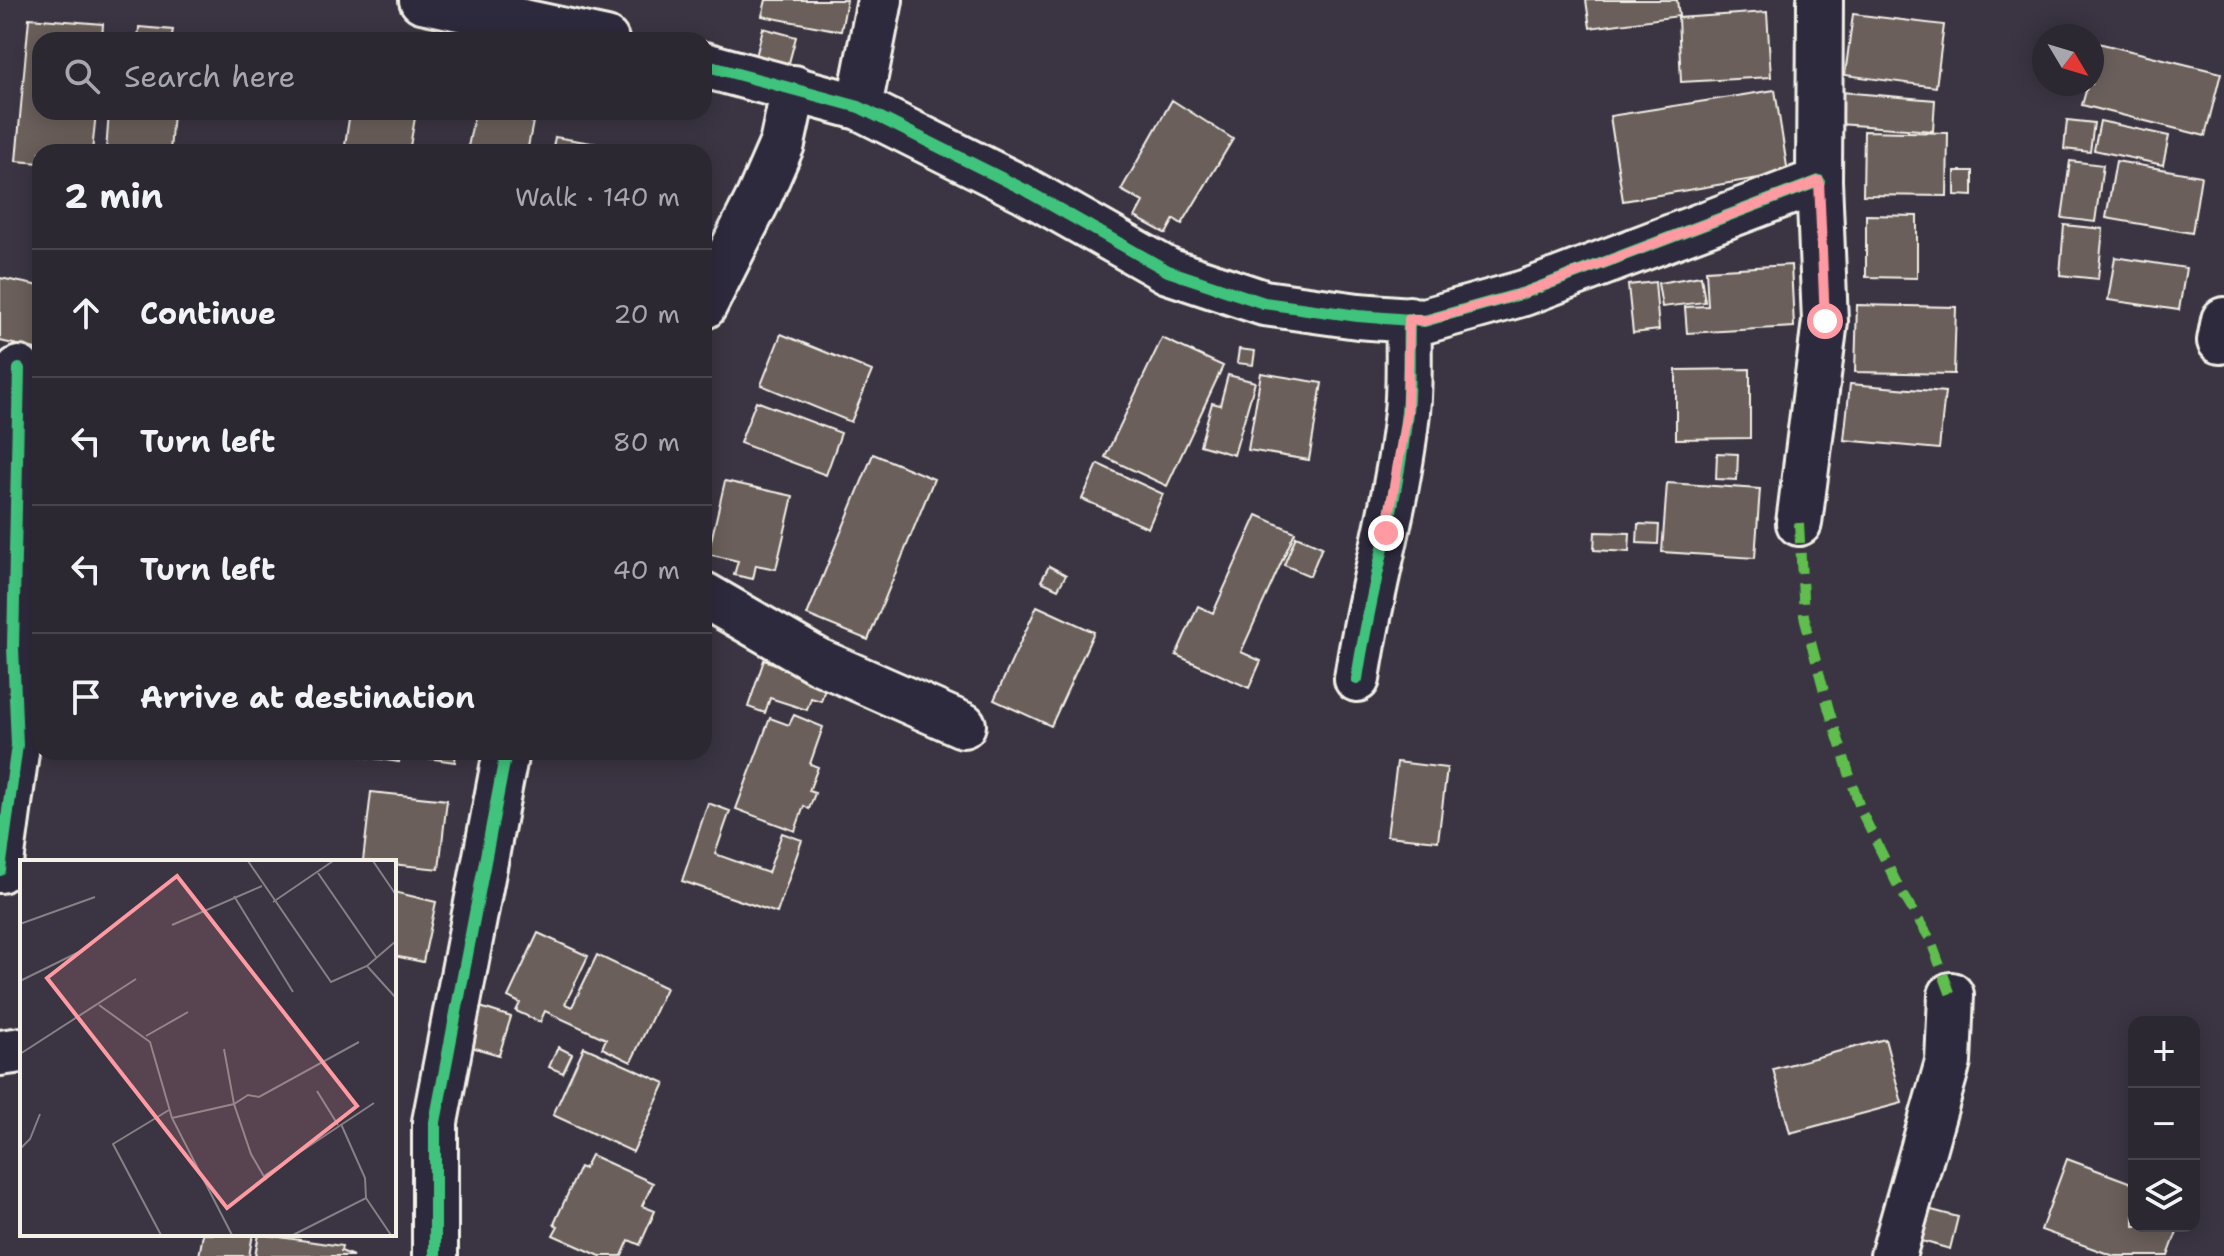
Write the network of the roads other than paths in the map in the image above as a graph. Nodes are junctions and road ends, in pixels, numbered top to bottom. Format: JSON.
{"nodes":[{"id":1,"x":422,"y":0,"type":"edge"},
{"id":2,"x":880,"y":0,"type":"edge"},
{"id":3,"x":1820,"y":0,"type":"edge"},
{"id":4,"x":569,"y":32,"type":"edge"},
{"id":5,"x":712,"y":67,"type":"edge"},
{"id":6,"x":794,"y":88,"type":"junction"},
{"id":7,"x":859,"y":107,"type":"junction"},
{"id":8,"x":1819,"y":181,"type":"junction"},
{"id":9,"x":712,"y":290,"type":"edge"},
{"id":10,"x":1409,"y":319,"type":"junction"},
{"id":11,"x":20,"y":369,"type":"edge"},
{"id":12,"x":1799,"y":523,"type":"dead end"},
{"id":13,"x":712,"y":600,"type":"edge"},
{"id":14,"x":1357,"y":679,"type":"dead end"},
{"id":15,"x":963,"y":725,"type":"dead end"},
{"id":16,"x":504,"y":760,"type":"edge"},
{"id":17,"x":0,"y":870,"type":"edge"},
{"id":18,"x":1951,"y":995,"type":"dead end"},
{"id":19,"x":20,"y":1050,"type":"edge"},
{"id":20,"x":0,"y":1053,"type":"edge"},
{"id":21,"x":435,"y":1256,"type":"edge"},
{"id":22,"x":1893,"y":1256,"type":"edge"}],
"edges":[{"from":1,"to":4,"type":"street"},
{"from":2,"to":7,"type":"street"},
{"from":3,"to":8,"type":"street"},
{"from":5,"to":6,"type":"street"},
{"from":6,"to":7,"type":"street"},
{"from":6,"to":9,"type":"street"},
{"from":7,"to":10,"type":"street"},
{"from":8,"to":10,"type":"street"},
{"from":8,"to":12,"type":"street"},
{"from":10,"to":14,"type":"street"},
{"from":11,"to":17,"type":"street"},
{"from":13,"to":15,"type":"street"},
{"from":16,"to":21,"type":"street"},
{"from":18,"to":22,"type":"street"},
{"from":19,"to":20,"type":"street"}]}
